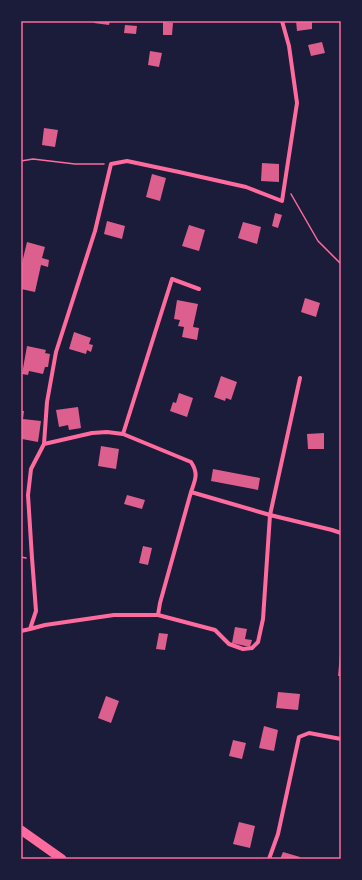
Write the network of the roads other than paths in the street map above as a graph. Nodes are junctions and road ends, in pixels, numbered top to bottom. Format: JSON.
{"nodes":[{"id":1,"x":282,"y":21,"type":"edge"},
{"id":2,"x":199,"y":289,"type":"dead end"},
{"id":3,"x":300,"y":378,"type":"dead end"},
{"id":4,"x":123,"y":434,"type":"junction"},
{"id":5,"x":44,"y":444,"type":"junction"},
{"id":6,"x":191,"y":492,"type":"junction"},
{"id":7,"x":270,"y":515,"type":"junction"},
{"id":8,"x":341,"y":533,"type":"edge"},
{"id":9,"x":158,"y":616,"type":"junction"},
{"id":10,"x":30,"y":629,"type":"junction"},
{"id":11,"x":21,"y":631,"type":"edge"},
{"id":12,"x":341,"y":739,"type":"edge"},
{"id":13,"x":21,"y":830,"type":"edge"},
{"id":14,"x":62,"y":859,"type":"edge"},
{"id":15,"x":269,"y":859,"type":"edge"}],
"edges":[{"from":1,"to":5,"type":"street"},
{"from":2,"to":4,"type":"street"},
{"from":3,"to":7,"type":"street"},
{"from":4,"to":5,"type":"street"},
{"from":4,"to":6,"type":"street"},
{"from":5,"to":10,"type":"street"},
{"from":6,"to":7,"type":"street"},
{"from":6,"to":9,"type":"street"},
{"from":7,"to":8,"type":"street"},
{"from":7,"to":9,"type":"street"},
{"from":9,"to":10,"type":"street"},
{"from":10,"to":11,"type":"street"},
{"from":12,"to":15,"type":"street"},
{"from":13,"to":14,"type":"main road"}]}
